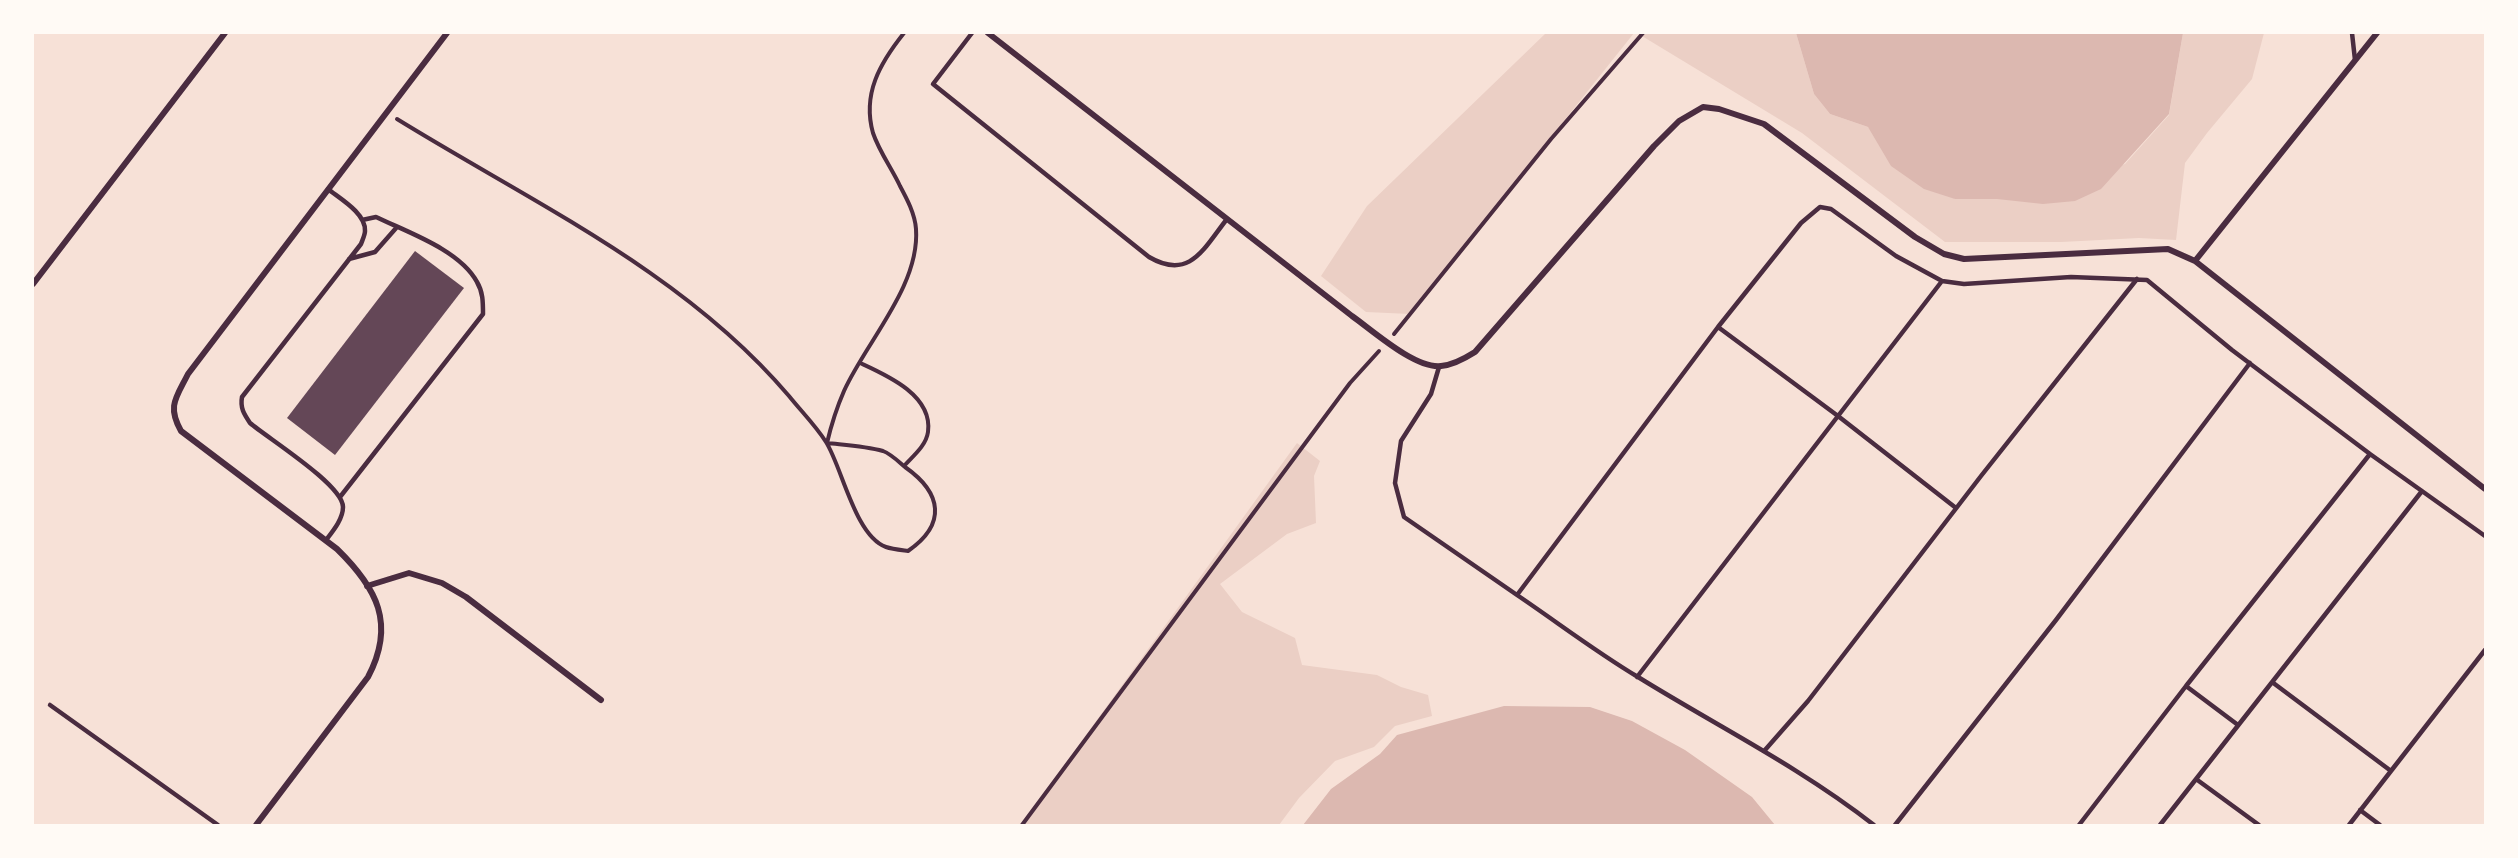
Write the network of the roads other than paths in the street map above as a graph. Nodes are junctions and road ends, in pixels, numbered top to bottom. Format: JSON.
{"nodes":[{"id":1,"x":225,"y":33,"type":"edge"},
{"id":2,"x":447,"y":33,"type":"edge"},
{"id":3,"x":972,"y":33,"type":"edge"},
{"id":4,"x":988,"y":33,"type":"edge"},
{"id":5,"x":2352,"y":33,"type":"edge"},
{"id":6,"x":2377,"y":33,"type":"edge"},
{"id":7,"x":2355,"y":60,"type":"junction"},
{"id":8,"x":328,"y":189,"type":"junction"},
{"id":9,"x":1227,"y":219,"type":"junction"},
{"id":10,"x":362,"y":220,"type":"junction"},
{"id":11,"x":397,"y":227,"type":"junction"},
{"id":12,"x":349,"y":259,"type":"junction"},
{"id":13,"x":2195,"y":261,"type":"junction"},
{"id":14,"x":2137,"y":279,"type":"junction"},
{"id":15,"x":1942,"y":281,"type":"junction"},
{"id":16,"x":33,"y":284,"type":"edge"},
{"id":17,"x":1718,"y":327,"type":"junction"},
{"id":18,"x":2250,"y":363,"type":"junction"},
{"id":19,"x":1439,"y":367,"type":"junction"},
{"id":20,"x":1838,"y":416,"type":"junction"},
{"id":21,"x":2370,"y":454,"type":"junction"},
{"id":22,"x":2485,"y":489,"type":"edge"},
{"id":23,"x":2422,"y":491,"type":"junction"},
{"id":24,"x":340,"y":497,"type":"junction"},
{"id":25,"x":1956,"y":508,"type":"junction"},
{"id":26,"x":2485,"y":536,"type":"edge"},
{"id":27,"x":326,"y":540,"type":"junction"},
{"id":28,"x":367,"y":586,"type":"junction"},
{"id":29,"x":1517,"y":595,"type":"junction"},
{"id":30,"x":2485,"y":650,"type":"edge"},
{"id":31,"x":1637,"y":677,"type":"junction"},
{"id":32,"x":2272,"y":682,"type":"junction"},
{"id":33,"x":2186,"y":686,"type":"junction"},
{"id":34,"x":601,"y":700,"type":"dead end"},
{"id":35,"x":50,"y":705,"type":"dead end"},
{"id":36,"x":2238,"y":725,"type":"junction"},
{"id":37,"x":1765,"y":750,"type":"junction"},
{"id":38,"x":2391,"y":771,"type":"junction"},
{"id":39,"x":2196,"y":779,"type":"junction"},
{"id":40,"x":2360,"y":810,"type":"junction"},
{"id":41,"x":218,"y":825,"type":"edge"},
{"id":42,"x":256,"y":825,"type":"edge"},
{"id":43,"x":1874,"y":825,"type":"edge"},
{"id":44,"x":1895,"y":825,"type":"edge"},
{"id":45,"x":2079,"y":825,"type":"edge"},
{"id":46,"x":2160,"y":825,"type":"edge"},
{"id":47,"x":2259,"y":825,"type":"edge"},
{"id":48,"x":2349,"y":825,"type":"edge"},
{"id":49,"x":2380,"y":825,"type":"edge"}],
"edges":[{"from":1,"to":16,"type":"street"},
{"from":2,"to":8,"type":"street"},
{"from":3,"to":9,"type":"lane"},
{"from":4,"to":9,"type":"street"},
{"from":5,"to":7,"type":"lane"},
{"from":6,"to":7,"type":"street"},
{"from":7,"to":13,"type":"street"},
{"from":8,"to":10,"type":"lane"},
{"from":8,"to":27,"type":"street"},
{"from":9,"to":19,"type":"street"},
{"from":10,"to":11,"type":"lane"},
{"from":10,"to":12,"type":"lane"},
{"from":11,"to":12,"type":"lane"},
{"from":11,"to":24,"type":"lane"},
{"from":12,"to":24,"type":"lane"},
{"from":13,"to":19,"type":"street"},
{"from":13,"to":22,"type":"street"},
{"from":14,"to":15,"type":"lane"},
{"from":14,"to":18,"type":"lane"},
{"from":14,"to":25,"type":"lane"},
{"from":15,"to":17,"type":"lane"},
{"from":15,"to":20,"type":"lane"},
{"from":17,"to":20,"type":"lane"},
{"from":17,"to":29,"type":"lane"},
{"from":18,"to":21,"type":"lane"},
{"from":18,"to":44,"type":"lane"},
{"from":19,"to":29,"type":"lane"},
{"from":20,"to":25,"type":"lane"},
{"from":20,"to":31,"type":"lane"},
{"from":21,"to":23,"type":"lane"},
{"from":21,"to":33,"type":"lane"},
{"from":23,"to":26,"type":"lane"},
{"from":23,"to":32,"type":"lane"},
{"from":24,"to":27,"type":"lane"},
{"from":25,"to":37,"type":"lane"},
{"from":27,"to":28,"type":"street"},
{"from":28,"to":34,"type":"street"},
{"from":28,"to":42,"type":"street"},
{"from":29,"to":31,"type":"lane"},
{"from":30,"to":38,"type":"lane"},
{"from":31,"to":37,"type":"lane"},
{"from":32,"to":36,"type":"lane"},
{"from":32,"to":38,"type":"lane"},
{"from":33,"to":36,"type":"lane"},
{"from":33,"to":45,"type":"lane"},
{"from":35,"to":41,"type":"lane"},
{"from":36,"to":39,"type":"lane"},
{"from":37,"to":43,"type":"lane"},
{"from":38,"to":40,"type":"lane"},
{"from":39,"to":46,"type":"lane"},
{"from":39,"to":47,"type":"lane"},
{"from":40,"to":48,"type":"lane"},
{"from":40,"to":49,"type":"lane"}]}
